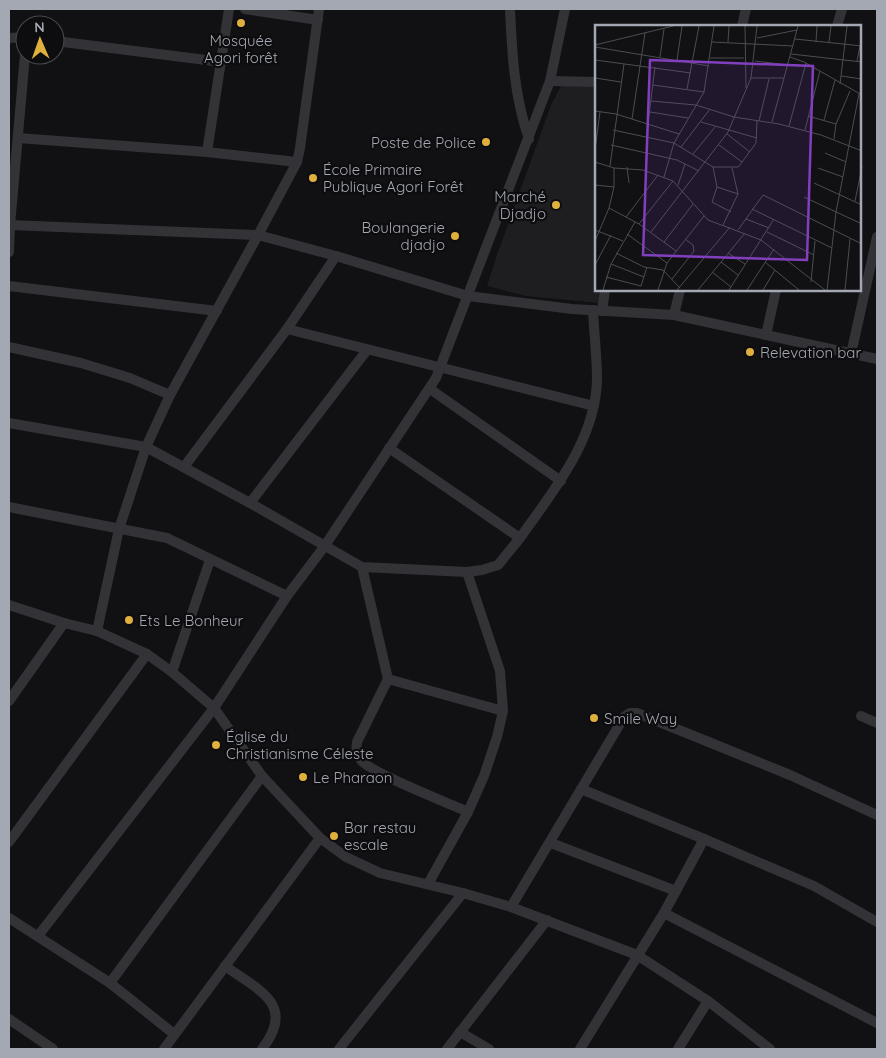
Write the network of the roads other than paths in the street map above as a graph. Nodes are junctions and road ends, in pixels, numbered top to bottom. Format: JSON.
{"nodes":[{"id":1,"x":229,"y":9,"type":"edge"},
{"id":2,"x":246,"y":9,"type":"edge"},
{"id":3,"x":319,"y":9,"type":"edge"},
{"id":4,"x":510,"y":9,"type":"edge"},
{"id":5,"x":566,"y":9,"type":"edge"},
{"id":6,"x":746,"y":9,"type":"edge"},
{"id":7,"x":842,"y":9,"type":"edge"},
{"id":8,"x":318,"y":20,"type":"junction"},
{"id":9,"x":742,"y":25,"type":"edge"},
{"id":10,"x":837,"y":25,"type":"edge"},
{"id":11,"x":65,"y":42,"type":"edge"},
{"id":12,"x":222,"y":62,"type":"junction"},
{"id":13,"x":24,"y":65,"type":"edge"},
{"id":14,"x":550,"y":80,"type":"junction"},
{"id":15,"x":595,"y":82,"type":"edge"},
{"id":16,"x":18,"y":138,"type":"junction"},
{"id":17,"x":529,"y":138,"type":"junction"},
{"id":18,"x":207,"y":152,"type":"junction"},
{"id":19,"x":297,"y":162,"type":"junction"},
{"id":20,"x":10,"y":225,"type":"edge"},
{"id":21,"x":258,"y":235,"type":"junction"},
{"id":22,"x":877,"y":237,"type":"edge"},
{"id":23,"x":9,"y":252,"type":"edge"},
{"id":24,"x":336,"y":256,"type":"junction"},
{"id":25,"x":873,"y":276,"type":"edge"},
{"id":26,"x":9,"y":286,"type":"edge"},
{"id":27,"x":605,"y":291,"type":"edge"},
{"id":28,"x":680,"y":291,"type":"edge"},
{"id":29,"x":776,"y":291,"type":"edge"},
{"id":30,"x":468,"y":296,"type":"junction"},
{"id":31,"x":598,"y":310,"type":"junction"},
{"id":32,"x":217,"y":311,"type":"junction"},
{"id":33,"x":674,"y":315,"type":"junction"},
{"id":34,"x":287,"y":329,"type":"junction"},
{"id":35,"x":766,"y":335,"type":"junction"},
{"id":36,"x":9,"y":347,"type":"edge"},
{"id":37,"x":367,"y":350,"type":"junction"},
{"id":38,"x":851,"y":354,"type":"junction"},
{"id":39,"x":877,"y":359,"type":"edge"},
{"id":40,"x":441,"y":367,"type":"junction"},
{"id":41,"x":430,"y":389,"type":"junction"},
{"id":42,"x":170,"y":395,"type":"junction"},
{"id":43,"x":594,"y":406,"type":"junction"},
{"id":44,"x":9,"y":423,"type":"edge"},
{"id":45,"x":146,"y":447,"type":"junction"},
{"id":46,"x":389,"y":448,"type":"junction"},
{"id":47,"x":184,"y":467,"type":"junction"},
{"id":48,"x":561,"y":481,"type":"junction"},
{"id":49,"x":250,"y":503,"type":"junction"},
{"id":50,"x":9,"y":507,"type":"edge"},
{"id":51,"x":119,"y":529,"type":"junction"},
{"id":52,"x":520,"y":538,"type":"junction"},
{"id":53,"x":324,"y":547,"type":"junction"},
{"id":54,"x":210,"y":560,"type":"junction"},
{"id":55,"x":362,"y":567,"type":"junction"},
{"id":56,"x":467,"y":572,"type":"junction"},
{"id":57,"x":287,"y":596,"type":"junction"},
{"id":58,"x":9,"y":605,"type":"edge"},
{"id":59,"x":64,"y":623,"type":"junction"},
{"id":60,"x":97,"y":631,"type":"junction"},
{"id":61,"x":147,"y":654,"type":"junction"},
{"id":62,"x":172,"y":672,"type":"junction"},
{"id":63,"x":388,"y":679,"type":"junction"},
{"id":64,"x":9,"y":701,"type":"edge"},
{"id":65,"x":214,"y":708,"type":"junction"},
{"id":66,"x":503,"y":711,"type":"junction"},
{"id":67,"x":861,"y":716,"type":"dead end"},
{"id":68,"x":877,"y":723,"type":"edge"},
{"id":69,"x":262,"y":776,"type":"junction"},
{"id":70,"x":581,"y":789,"type":"junction"},
{"id":71,"x":468,"y":812,"type":"junction"},
{"id":72,"x":877,"y":815,"type":"edge"},
{"id":73,"x":320,"y":838,"type":"junction"},
{"id":74,"x":704,"y":839,"type":"junction"},
{"id":75,"x":9,"y":842,"type":"edge"},
{"id":76,"x":551,"y":843,"type":"junction"},
{"id":77,"x":428,"y":884,"type":"junction"},
{"id":78,"x":676,"y":891,"type":"junction"},
{"id":79,"x":463,"y":893,"type":"junction"},
{"id":80,"x":511,"y":907,"type":"junction"},
{"id":81,"x":664,"y":913,"type":"junction"},
{"id":82,"x":9,"y":918,"type":"edge"},
{"id":83,"x":547,"y":920,"type":"junction"},
{"id":84,"x":877,"y":922,"type":"edge"},
{"id":85,"x":38,"y":936,"type":"junction"},
{"id":86,"x":637,"y":955,"type":"junction"},
{"id":87,"x":225,"y":966,"type":"junction"},
{"id":88,"x":110,"y":983,"type":"junction"},
{"id":89,"x":708,"y":1002,"type":"junction"},
{"id":90,"x":9,"y":1019,"type":"edge"},
{"id":91,"x":877,"y":1023,"type":"edge"},
{"id":92,"x":460,"y":1032,"type":"junction"},
{"id":93,"x":174,"y":1034,"type":"junction"},
{"id":94,"x":53,"y":1049,"type":"edge"},
{"id":95,"x":164,"y":1049,"type":"edge"},
{"id":96,"x":262,"y":1049,"type":"edge"},
{"id":97,"x":338,"y":1049,"type":"edge"},
{"id":98,"x":447,"y":1049,"type":"edge"},
{"id":99,"x":489,"y":1049,"type":"edge"},
{"id":100,"x":580,"y":1049,"type":"edge"},
{"id":101,"x":678,"y":1049,"type":"edge"},
{"id":102,"x":770,"y":1049,"type":"edge"}],
"edges":[{"from":1,"to":12,"type":"street"},
{"from":2,"to":8,"type":"street"},
{"from":3,"to":8,"type":"street"},
{"from":4,"to":17,"type":"street"},
{"from":5,"to":14,"type":"street"},
{"from":6,"to":9,"type":"street"},
{"from":7,"to":10,"type":"street"},
{"from":8,"to":19,"type":"street"},
{"from":11,"to":12,"type":"street"},
{"from":12,"to":18,"type":"street"},
{"from":13,"to":16,"type":"street"},
{"from":14,"to":15,"type":"street"},
{"from":14,"to":17,"type":"street"},
{"from":16,"to":18,"type":"street"},
{"from":16,"to":20,"type":"street"},
{"from":17,"to":30,"type":"street"},
{"from":18,"to":19,"type":"street"},
{"from":19,"to":21,"type":"street"},
{"from":20,"to":21,"type":"street"},
{"from":20,"to":23,"type":"street"},
{"from":21,"to":24,"type":"street"},
{"from":21,"to":32,"type":"street"},
{"from":22,"to":25,"type":"street"},
{"from":24,"to":30,"type":"street"},
{"from":24,"to":34,"type":"street"},
{"from":25,"to":38,"type":"street"},
{"from":26,"to":32,"type":"street"},
{"from":27,"to":31,"type":"street"},
{"from":28,"to":33,"type":"street"},
{"from":29,"to":35,"type":"street"},
{"from":30,"to":31,"type":"street"},
{"from":30,"to":40,"type":"street"},
{"from":31,"to":33,"type":"street"},
{"from":31,"to":43,"type":"street"},
{"from":32,"to":42,"type":"street"},
{"from":33,"to":35,"type":"street"},
{"from":34,"to":37,"type":"street"},
{"from":34,"to":47,"type":"street"},
{"from":35,"to":38,"type":"street"},
{"from":36,"to":42,"type":"street"},
{"from":37,"to":40,"type":"street"},
{"from":37,"to":49,"type":"street"},
{"from":38,"to":39,"type":"street"},
{"from":40,"to":41,"type":"street"},
{"from":40,"to":43,"type":"street"},
{"from":41,"to":46,"type":"street"},
{"from":41,"to":48,"type":"street"},
{"from":42,"to":45,"type":"street"},
{"from":43,"to":48,"type":"street"},
{"from":44,"to":45,"type":"street"},
{"from":45,"to":47,"type":"street"},
{"from":45,"to":51,"type":"street"},
{"from":46,"to":52,"type":"street"},
{"from":46,"to":53,"type":"street"},
{"from":47,"to":49,"type":"street"},
{"from":48,"to":52,"type":"street"},
{"from":49,"to":53,"type":"street"},
{"from":50,"to":51,"type":"street"},
{"from":51,"to":54,"type":"street"},
{"from":51,"to":60,"type":"street"},
{"from":52,"to":56,"type":"street"},
{"from":53,"to":55,"type":"street"},
{"from":53,"to":57,"type":"street"},
{"from":54,"to":57,"type":"street"},
{"from":54,"to":62,"type":"street"},
{"from":55,"to":56,"type":"street"},
{"from":55,"to":63,"type":"street"},
{"from":56,"to":66,"type":"street"},
{"from":57,"to":65,"type":"street"},
{"from":58,"to":59,"type":"street"},
{"from":59,"to":60,"type":"street"},
{"from":59,"to":64,"type":"street"},
{"from":60,"to":61,"type":"street"},
{"from":61,"to":62,"type":"street"},
{"from":61,"to":75,"type":"street"},
{"from":62,"to":65,"type":"street"},
{"from":63,"to":66,"type":"street"},
{"from":63,"to":71,"type":"street"},
{"from":65,"to":69,"type":"street"},
{"from":65,"to":85,"type":"street"},
{"from":66,"to":71,"type":"street"},
{"from":67,"to":68,"type":"street"},
{"from":69,"to":73,"type":"street"},
{"from":69,"to":88,"type":"street"},
{"from":70,"to":72,"type":"street"},
{"from":70,"to":74,"type":"street"},
{"from":70,"to":76,"type":"street"},
{"from":71,"to":77,"type":"street"},
{"from":73,"to":77,"type":"street"},
{"from":73,"to":87,"type":"street"},
{"from":74,"to":78,"type":"street"},
{"from":74,"to":84,"type":"street"},
{"from":76,"to":78,"type":"street"},
{"from":76,"to":80,"type":"street"},
{"from":77,"to":79,"type":"street"},
{"from":78,"to":81,"type":"street"},
{"from":79,"to":80,"type":"street"},
{"from":79,"to":97,"type":"street"},
{"from":80,"to":83,"type":"street"},
{"from":81,"to":86,"type":"street"},
{"from":81,"to":91,"type":"street"},
{"from":82,"to":85,"type":"street"},
{"from":83,"to":86,"type":"street"},
{"from":83,"to":92,"type":"street"},
{"from":85,"to":88,"type":"street"},
{"from":86,"to":89,"type":"street"},
{"from":86,"to":100,"type":"street"},
{"from":87,"to":93,"type":"street"},
{"from":87,"to":96,"type":"street"},
{"from":88,"to":93,"type":"street"},
{"from":89,"to":101,"type":"street"},
{"from":89,"to":102,"type":"street"},
{"from":90,"to":94,"type":"street"},
{"from":92,"to":98,"type":"street"},
{"from":92,"to":99,"type":"street"},
{"from":93,"to":95,"type":"street"}]}
